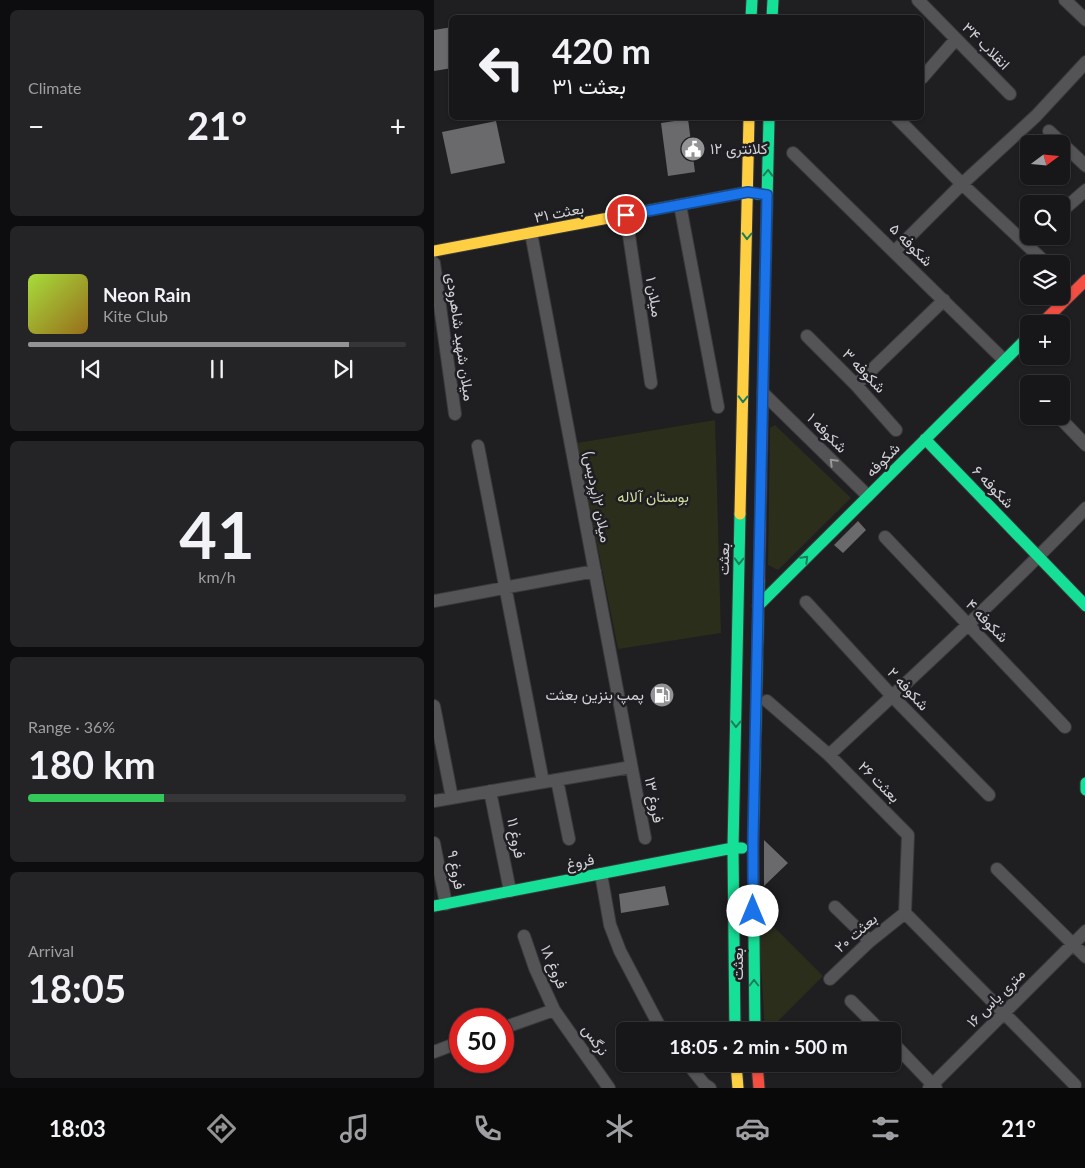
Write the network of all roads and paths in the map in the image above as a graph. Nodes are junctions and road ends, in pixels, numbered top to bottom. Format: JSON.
{"nodes":[{"id":1,"x":752,"y":0,"type":"edge"},
{"id":2,"x":773,"y":0,"type":"edge"},
{"id":3,"x":918,"y":0,"type":"edge"},
{"id":4,"x":1065,"y":0,"type":"edge"},
{"id":5,"x":751,"y":15,"type":"edge"},
{"id":6,"x":772,"y":15,"type":"edge"},
{"id":7,"x":1085,"y":20,"type":"edge"},
{"id":8,"x":956,"y":39,"type":"junction"},
{"id":9,"x":1085,"y":62,"type":"edge"},
{"id":10,"x":924,"y":76,"type":"edge"},
{"id":11,"x":1010,"y":94,"type":"dead end"},
{"id":12,"x":749,"y":120,"type":"edge"},
{"id":13,"x":770,"y":120,"type":"edge"},
{"id":14,"x":899,"y":120,"type":"edge"},
{"id":15,"x":1049,"y":131,"type":"dead end"},
{"id":16,"x":794,"y":152,"type":"dead end"},
{"id":17,"x":1085,"y":166,"type":"edge"},
{"id":18,"x":962,"y":184,"type":"junction"},
{"id":19,"x":1085,"y":190,"type":"edge"},
{"id":20,"x":748,"y":192,"type":"junction"},
{"id":21,"x":767,"y":195,"type":"junction"},
{"id":22,"x":1070,"y":204,"type":"edge"},
{"id":23,"x":680,"y":205,"type":"junction"},
{"id":24,"x":626,"y":215,"type":"junction"},
{"id":25,"x":1020,"y":232,"type":"edge"},
{"id":26,"x":532,"y":233,"type":"junction"},
{"id":27,"x":434,"y":251,"type":"edge"},
{"id":28,"x":895,"y":251,"type":"junction"},
{"id":29,"x":434,"y":264,"type":"edge"},
{"id":30,"x":1085,"y":280,"type":"edge"},
{"id":31,"x":944,"y":300,"type":"junction"},
{"id":32,"x":1050,"y":315,"type":"edge"},
{"id":33,"x":807,"y":336,"type":"dead end"},
{"id":34,"x":1020,"y":345,"type":"edge"},
{"id":35,"x":1004,"y":360,"type":"junction"},
{"id":36,"x":651,"y":383,"type":"dead end"},
{"id":37,"x":856,"y":385,"type":"junction"},
{"id":38,"x":763,"y":393,"type":"junction"},
{"id":39,"x":718,"y":407,"type":"dead end"},
{"id":40,"x":455,"y":414,"type":"dead end"},
{"id":41,"x":1066,"y":425,"type":"edge"},
{"id":42,"x":896,"y":430,"type":"dead end"},
{"id":43,"x":925,"y":439,"type":"junction"},
{"id":44,"x":1085,"y":445,"type":"edge"},
{"id":45,"x":478,"y":446,"type":"dead end"},
{"id":46,"x":868,"y":496,"type":"junction"},
{"id":47,"x":1085,"y":508,"type":"edge"},
{"id":48,"x":885,"y":537,"type":"dead end"},
{"id":49,"x":1039,"y":556,"type":"junction"},
{"id":50,"x":595,"y":571,"type":"junction"},
{"id":51,"x":505,"y":588,"type":"junction"},
{"id":52,"x":434,"y":601,"type":"edge"},
{"id":53,"x":806,"y":602,"type":"dead end"},
{"id":54,"x":758,"y":606,"type":"junction"},
{"id":55,"x":1085,"y":606,"type":"edge"},
{"id":56,"x":968,"y":625,"type":"junction"},
{"id":57,"x":892,"y":696,"type":"junction"},
{"id":58,"x":767,"y":701,"type":"dead end"},
{"id":59,"x":434,"y":706,"type":"edge"},
{"id":60,"x":1065,"y":727,"type":"dead end"},
{"id":61,"x":829,"y":755,"type":"junction"},
{"id":62,"x":631,"y":767,"type":"junction"},
{"id":63,"x":557,"y":780,"type":"junction"},
{"id":64,"x":543,"y":782,"type":"junction"},
{"id":65,"x":1085,"y":783,"type":"edge"},
{"id":66,"x":1085,"y":790,"type":"edge"},
{"id":67,"x":490,"y":791,"type":"junction"},
{"id":68,"x":989,"y":795,"type":"dead end"},
{"id":69,"x":452,"y":798,"type":"junction"},
{"id":70,"x":434,"y":801,"type":"edge"},
{"id":71,"x":645,"y":838,"type":"dead end"},
{"id":72,"x":569,"y":840,"type":"dead end"},
{"id":73,"x":434,"y":843,"type":"edge"},
{"id":74,"x":733,"y":848,"type":"junction"},
{"id":75,"x":753,"y":848,"type":"junction"},
{"id":76,"x":997,"y":869,"type":"dead end"},
{"id":77,"x":601,"y":874,"type":"junction"},
{"id":78,"x":510,"y":891,"type":"junction"},
{"id":79,"x":440,"y":905,"type":"edge"},
{"id":80,"x":835,"y":907,"type":"dead end"},
{"id":81,"x":905,"y":913,"type":"junction"},
{"id":82,"x":1085,"y":931,"type":"edge"},
{"id":83,"x":524,"y":936,"type":"dead end"},
{"id":84,"x":870,"y":941,"type":"junction"},
{"id":85,"x":1072,"y":944,"type":"junction"},
{"id":86,"x":1085,"y":957,"type":"edge"},
{"id":87,"x":830,"y":979,"type":"dead end"},
{"id":88,"x":851,"y":1001,"type":"dead end"},
{"id":89,"x":554,"y":1010,"type":"junction"},
{"id":90,"x":1004,"y":1013,"type":"junction"},
{"id":91,"x":657,"y":1022,"type":"edge"},
{"id":92,"x":734,"y":1022,"type":"edge"},
{"id":93,"x":755,"y":1022,"type":"edge"},
{"id":94,"x":872,"y":1022,"type":"edge"},
{"id":95,"x":514,"y":1024,"type":"edge"},
{"id":96,"x":449,"y":1046,"type":"edge"},
{"id":97,"x":434,"y":1052,"type":"edge"},
{"id":98,"x":901,"y":1052,"type":"edge"},
{"id":99,"x":694,"y":1072,"type":"edge"},
{"id":100,"x":737,"y":1072,"type":"edge"},
{"id":101,"x":757,"y":1072,"type":"edge"},
{"id":102,"x":758,"y":1085,"type":"edge"},
{"id":103,"x":1075,"y":1085,"type":"dead end"},
{"id":104,"x":704,"y":1087,"type":"edge"},
{"id":105,"x":933,"y":1087,"type":"edge"},
{"id":106,"x":609,"y":1088,"type":"edge"},
{"id":107,"x":738,"y":1088,"type":"edge"},
{"id":108,"x":770,"y":1088,"type":"edge"}],
"edges":[{"from":1,"to":5,"type":"main road"},
{"from":2,"to":6,"type":"main road"},
{"from":3,"to":8,"type":"street","name":"انقلاب ۳۴"},
{"from":4,"to":7,"type":"street"},
{"from":8,"to":10,"type":"street"},
{"from":8,"to":11,"type":"street","name":"انقلاب ۳۴"},
{"from":9,"to":18,"type":"street"},
{"from":12,"to":20,"type":"main road","name":"بعثت"},
{"from":21,"to":13,"type":"main road","name":"بعثت","one_way":true},
{"from":14,"to":18,"type":"street"},
{"from":15,"to":17,"type":"street"},
{"from":16,"to":28,"type":"street","name":"شکوفه ۵"},
{"from":18,"to":25,"type":"street"},
{"from":18,"to":28,"type":"street"},
{"from":19,"to":22,"type":"street"},
{"from":20,"to":21,"type":"main road","name":"بعثت ۳۱"},
{"from":20,"to":23,"type":"main road","name":"بعثت ۳۱"},
{"from":20,"to":74,"type":"main road","name":"بعثت","one_way":true},
{"from":21,"to":38,"type":"main road","name":"بعثت"},
{"from":23,"to":24,"type":"main road","name":"بعثت ۳۱"},
{"from":23,"to":39,"type":"street"},
{"from":24,"to":26,"type":"main road","name":"بعثت ۳۱"},
{"from":24,"to":36,"type":"street","name":"میلان ۱"},
{"from":26,"to":27,"type":"main road","name":"بعثت ۳۱"},
{"from":26,"to":50,"type":"street","name":"میلان ۲(پردیس)"},
{"from":28,"to":31,"type":"street","name":"شکوفه ۵"},
{"from":29,"to":40,"type":"street","name":"میلان شهید شاهرودی"},
{"from":30,"to":32,"type":"main road"},
{"from":31,"to":35,"type":"street","name":"شکوفه ۵"},
{"from":31,"to":37,"type":"street"},
{"from":33,"to":37,"type":"street","name":"شکوفه ۳"},
{"from":34,"to":35,"type":"main road","name":"شکوفه"},
{"from":35,"to":43,"type":"main road","name":"شکوفه"},
{"from":37,"to":42,"type":"street","name":"شکوفه ۳"},
{"from":46,"to":38,"type":"street","name":"شکوفه ۱","one_way":true},
{"from":38,"to":54,"type":"main road","name":"بعثت"},
{"from":41,"to":44,"type":"street"},
{"from":43,"to":46,"type":"main road","name":"شکوفه"},
{"from":43,"to":49,"type":"main road","name":"شکوفه ۶"},
{"from":45,"to":51,"type":"street"},
{"from":54,"to":46,"type":"main road","name":"شکوفه","one_way":true},
{"from":47,"to":49,"type":"street"},
{"from":48,"to":56,"type":"street","name":"شکوفه ۴"},
{"from":49,"to":55,"type":"main road","name":"شکوفه ۶"},
{"from":49,"to":56,"type":"street"},
{"from":50,"to":51,"type":"street"},
{"from":50,"to":62,"type":"street","name":"میلان ۲(پردیس)"},
{"from":51,"to":52,"type":"street"},
{"from":51,"to":64,"type":"street"},
{"from":53,"to":57,"type":"street","name":"شکوفه ۲"},
{"from":54,"to":75,"type":"main road","name":"بعثت"},
{"from":56,"to":57,"type":"street"},
{"from":56,"to":60,"type":"street","name":"شکوفه ۴"},
{"from":57,"to":61,"type":"street"},
{"from":57,"to":68,"type":"street","name":"شکوفه ۲"},
{"from":58,"to":61,"type":"street","name":"بعثت ۲۶"},
{"from":59,"to":69,"type":"street"},
{"from":61,"to":81,"type":"street","name":"بعثت ۲۶"},
{"from":62,"to":63,"type":"street"},
{"from":62,"to":71,"type":"street","name":"فروغ ۱۳"},
{"from":63,"to":64,"type":"street"},
{"from":63,"to":72,"type":"street"},
{"from":64,"to":67,"type":"street"},
{"from":65,"to":66,"type":"main road"},
{"from":67,"to":69,"type":"street"},
{"from":67,"to":78,"type":"street","name":"فروغ ۱۱"},
{"from":69,"to":70,"type":"street"},
{"from":73,"to":79,"type":"street","name":"فروغ ۹"},
{"from":74,"to":75,"type":"main road","name":"فروغ"},
{"from":74,"to":77,"type":"main road","name":"فروغ"},
{"from":74,"to":92,"type":"main road","name":"بعثت"},
{"from":93,"to":75,"type":"main road","name":"بعثت","one_way":true},
{"from":76,"to":85,"type":"street"},
{"from":77,"to":78,"type":"main road","name":"فروغ"},
{"from":77,"to":91,"type":"street"},
{"from":78,"to":79,"type":"main road","name":"فروغ"},
{"from":80,"to":84,"type":"street"},
{"from":81,"to":84,"type":"street","name":"بعثت ۲۰"},
{"from":81,"to":90,"type":"street"},
{"from":82,"to":85,"type":"street","name":"۱۶ متری یاس"},
{"from":83,"to":89,"type":"street","name":"فروغ ۱۸"},
{"from":84,"to":87,"type":"street","name":"بعثت ۲۰"},
{"from":85,"to":86,"type":"street"},
{"from":85,"to":90,"type":"street","name":"۱۶ متری یاس"},
{"from":88,"to":94,"type":"street"},
{"from":89,"to":95,"type":"street"},
{"from":89,"to":106,"type":"street","name":"نرگس"},
{"from":90,"to":103,"type":"street"},
{"from":90,"to":105,"type":"street","name":"۱۶ متری یاس"},
{"from":96,"to":97,"type":"street"},
{"from":98,"to":105,"type":"street"},
{"from":99,"to":104,"type":"street"},
{"from":100,"to":107,"type":"main road"},
{"from":101,"to":102,"type":"main road"},
{"from":102,"to":108,"type":"street"}]}
